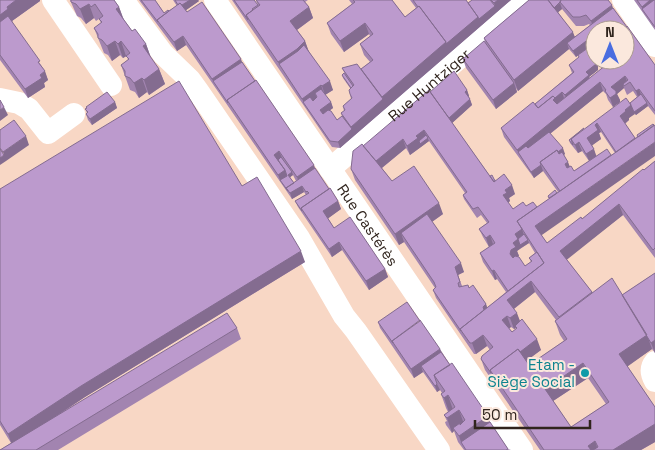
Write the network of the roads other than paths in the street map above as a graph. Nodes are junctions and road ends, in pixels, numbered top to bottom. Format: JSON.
{"nodes":[{"id":1,"x":53,"y":0,"type":"edge"},
{"id":2,"x":123,"y":0,"type":"edge"},
{"id":3,"x":215,"y":0,"type":"edge"},
{"id":4,"x":527,"y":0,"type":"edge"},
{"id":5,"x":623,"y":0,"type":"edge"},
{"id":6,"x":655,"y":46,"type":"edge"},
{"id":7,"x":112,"y":85,"type":"dead end"},
{"id":8,"x":0,"y":99,"type":"edge"},
{"id":9,"x":74,"y":114,"type":"dead end"},
{"id":10,"x":330,"y":169,"type":"junction"},
{"id":11,"x":655,"y":362,"type":"edge"},
{"id":12,"x":655,"y":380,"type":"edge"},
{"id":13,"x":439,"y":450,"type":"edge"},
{"id":14,"x":522,"y":450,"type":"edge"}],
"edges":[{"from":1,"to":7,"type":"street"},
{"from":2,"to":13,"type":"street"},
{"from":3,"to":10,"type":"street","name":"Rue Castérès"},
{"from":4,"to":10,"type":"street","name":"Rue Huntziger"},
{"from":5,"to":6,"type":"street"},
{"from":8,"to":9,"type":"street"},
{"from":10,"to":14,"type":"street","name":"Rue Castérès"},
{"from":11,"to":12,"type":"street"}]}
